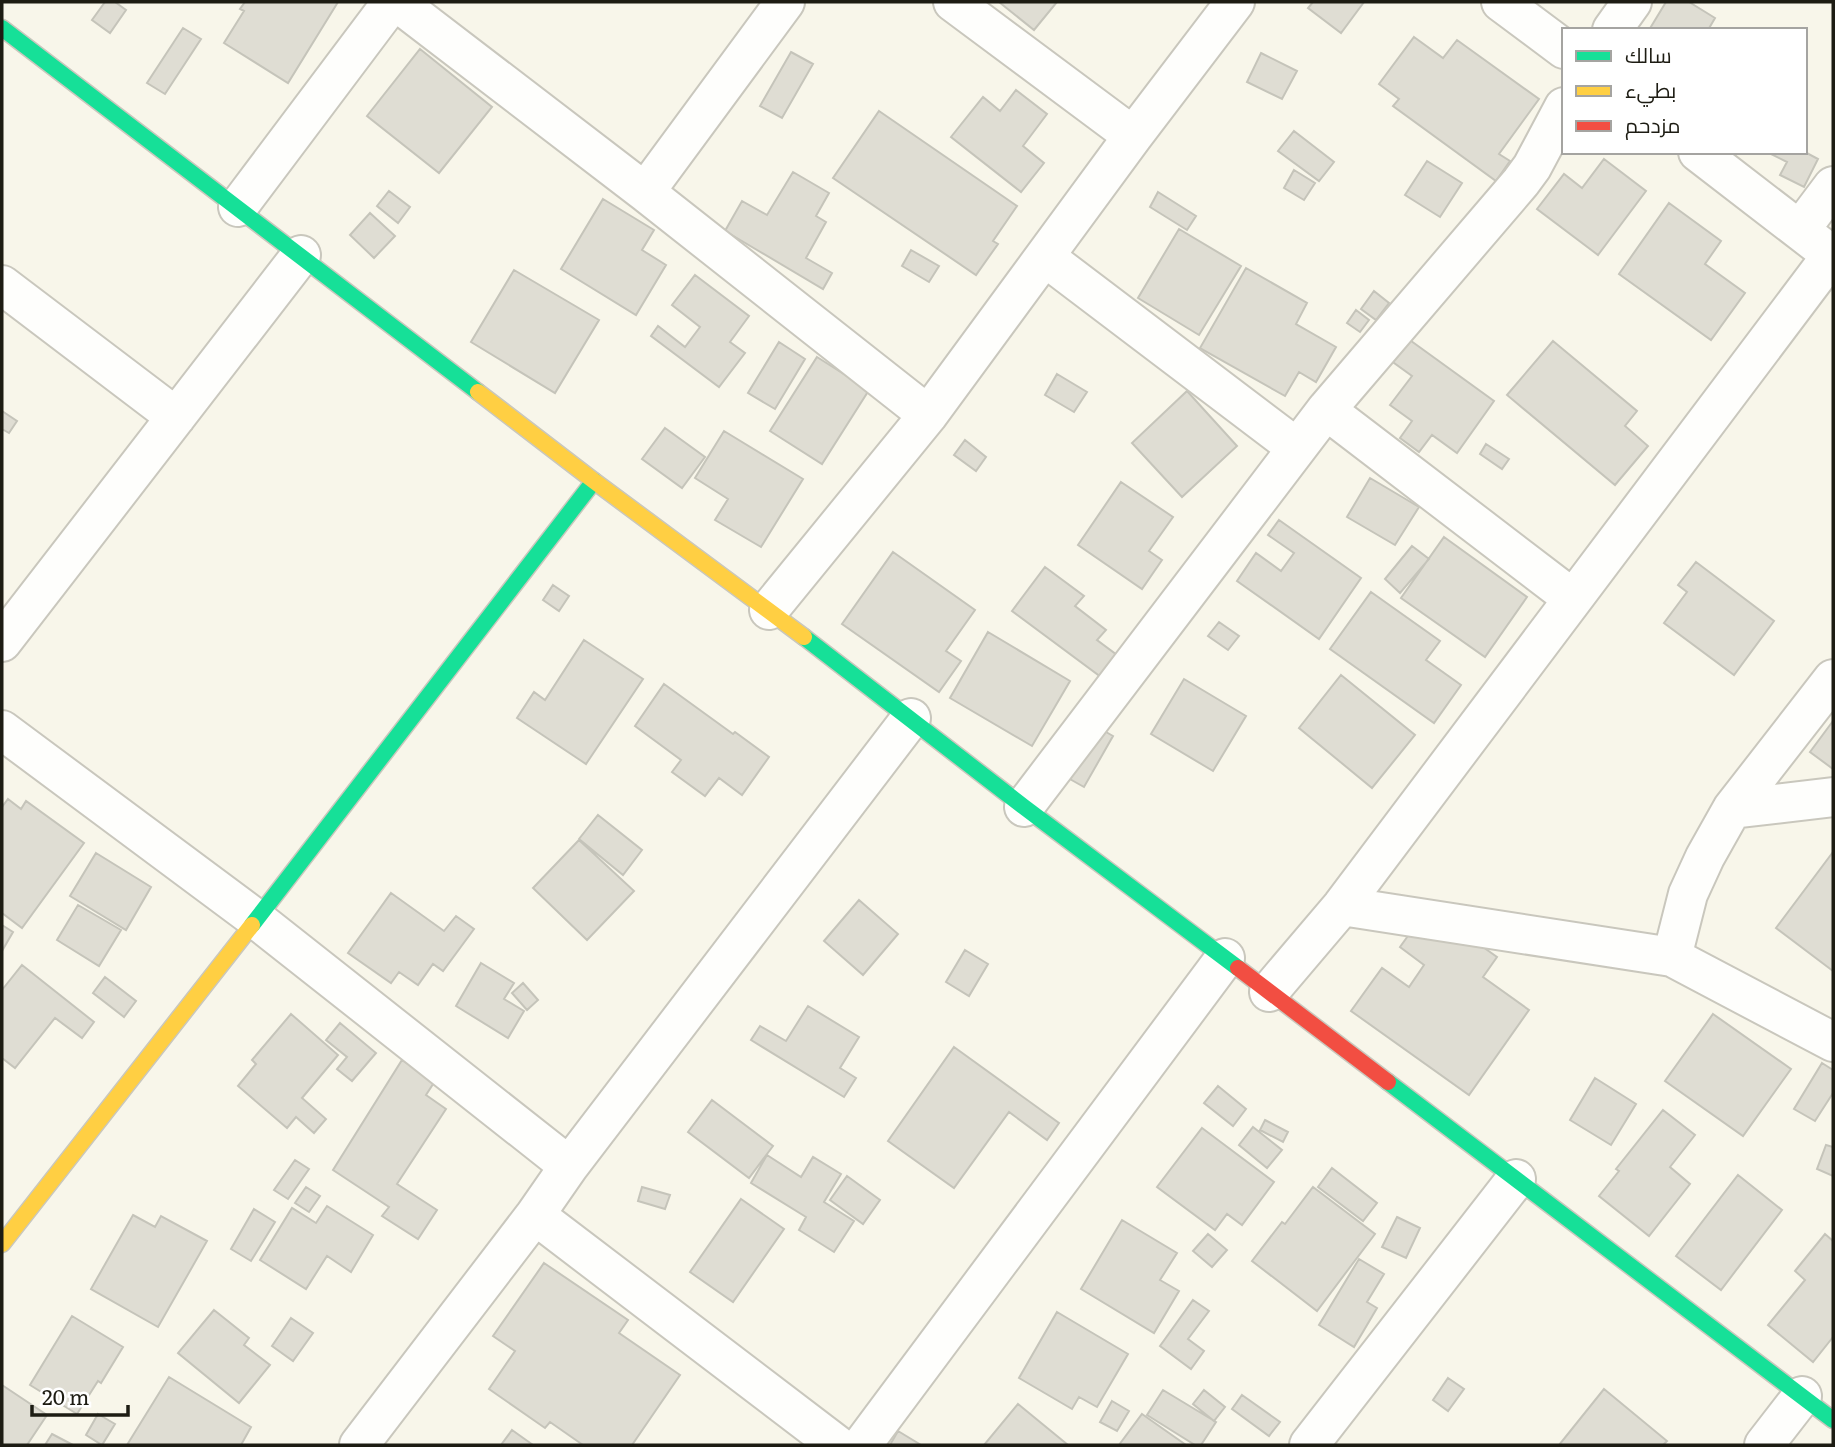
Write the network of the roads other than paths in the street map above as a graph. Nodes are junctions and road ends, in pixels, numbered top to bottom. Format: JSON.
{"nodes":[{"id":1,"x":395,"y":2,"type":"edge"},
{"id":2,"x":785,"y":2,"type":"edge"},
{"id":3,"x":953,"y":2,"type":"edge"},
{"id":4,"x":1236,"y":2,"type":"edge"},
{"id":5,"x":1501,"y":2,"type":"edge"},
{"id":6,"x":1632,"y":2,"type":"edge"},
{"id":7,"x":2,"y":28,"type":"edge"},
{"id":8,"x":1613,"y":28,"type":"edge"},
{"id":9,"x":1562,"y":48,"type":"edge"},
{"id":10,"x":1562,"y":111,"type":"edge"},
{"id":11,"x":1133,"y":136,"type":"junction"},
{"id":12,"x":1701,"y":154,"type":"edge"},
{"id":13,"x":1833,"y":186,"type":"edge"},
{"id":14,"x":645,"y":192,"type":"junction"},
{"id":15,"x":238,"y":207,"type":"junction"},
{"id":16,"x":1800,"y":230,"type":"junction"},
{"id":17,"x":301,"y":255,"type":"junction"},
{"id":18,"x":1833,"y":255,"type":"edge"},
{"id":19,"x":1045,"y":257,"type":"junction"},
{"id":20,"x":2,"y":285,"type":"edge"},
{"id":21,"x":1326,"y":410,"type":"junction"},
{"id":22,"x":928,"y":415,"type":"junction"},
{"id":23,"x":176,"y":418,"type":"junction"},
{"id":24,"x":1297,"y":449,"type":"junction"},
{"id":25,"x":594,"y":481,"type":"junction"},
{"id":26,"x":1572,"y":598,"type":"junction"},
{"id":27,"x":769,"y":610,"type":"junction"},
{"id":28,"x":2,"y":642,"type":"edge"},
{"id":29,"x":1833,"y":679,"type":"edge"},
{"id":30,"x":911,"y":718,"type":"junction"},
{"id":31,"x":2,"y":730,"type":"edge"},
{"id":32,"x":1833,"y":797,"type":"edge"},
{"id":33,"x":1024,"y":807,"type":"junction"},
{"id":34,"x":1732,"y":809,"type":"junction"},
{"id":35,"x":1342,"y":906,"type":"junction"},
{"id":36,"x":256,"y":919,"type":"junction"},
{"id":37,"x":1672,"y":957,"type":"junction"},
{"id":38,"x":1226,"y":958,"type":"junction"},
{"id":39,"x":1269,"y":992,"type":"junction"},
{"id":40,"x":1833,"y":1042,"type":"edge"},
{"id":41,"x":569,"y":1166,"type":"junction"},
{"id":42,"x":1516,"y":1179,"type":"junction"},
{"id":43,"x":535,"y":1215,"type":"junction"},
{"id":44,"x":2,"y":1244,"type":"edge"},
{"id":45,"x":1802,"y":1396,"type":"junction"},
{"id":46,"x":1833,"y":1420,"type":"edge"},
{"id":47,"x":359,"y":1445,"type":"edge"},
{"id":48,"x":837,"y":1445,"type":"edge"},
{"id":49,"x":862,"y":1445,"type":"edge"},
{"id":50,"x":1308,"y":1445,"type":"edge"},
{"id":51,"x":1764,"y":1445,"type":"edge"}],
"edges":[{"from":1,"to":14,"type":"street"},
{"from":1,"to":15,"type":"street"},
{"from":2,"to":14,"type":"street"},
{"from":3,"to":11,"type":"street"},
{"from":4,"to":11,"type":"street"},
{"from":5,"to":9,"type":"street"},
{"from":6,"to":8,"type":"street"},
{"from":7,"to":15,"type":"street"},
{"from":10,"to":21,"type":"street"},
{"from":11,"to":19,"type":"street"},
{"from":12,"to":16,"type":"street"},
{"from":13,"to":16,"type":"street"},
{"from":14,"to":22,"type":"street"},
{"from":15,"to":17,"type":"street"},
{"from":16,"to":18,"type":"street"},
{"from":17,"to":23,"type":"street"},
{"from":17,"to":25,"type":"street"},
{"from":18,"to":26,"type":"street"},
{"from":19,"to":22,"type":"street"},
{"from":19,"to":24,"type":"street"},
{"from":20,"to":23,"type":"street"},
{"from":21,"to":24,"type":"street"},
{"from":21,"to":26,"type":"street"},
{"from":22,"to":27,"type":"street"},
{"from":23,"to":28,"type":"street"},
{"from":24,"to":33,"type":"street"},
{"from":25,"to":27,"type":"street"},
{"from":25,"to":36,"type":"street"},
{"from":26,"to":35,"type":"street"},
{"from":27,"to":30,"type":"street"},
{"from":29,"to":34,"type":"street"},
{"from":30,"to":33,"type":"street"},
{"from":30,"to":41,"type":"street"},
{"from":31,"to":36,"type":"street"},
{"from":32,"to":34,"type":"street"},
{"from":33,"to":38,"type":"street"},
{"from":34,"to":37,"type":"street"},
{"from":35,"to":37,"type":"street"},
{"from":35,"to":39,"type":"street"},
{"from":36,"to":41,"type":"street"},
{"from":36,"to":44,"type":"street"},
{"from":37,"to":40,"type":"street"},
{"from":38,"to":39,"type":"street"},
{"from":38,"to":49,"type":"street"},
{"from":39,"to":42,"type":"street"},
{"from":41,"to":43,"type":"street"},
{"from":42,"to":45,"type":"street"},
{"from":42,"to":50,"type":"street"},
{"from":43,"to":47,"type":"street"},
{"from":43,"to":48,"type":"street"},
{"from":45,"to":46,"type":"street"},
{"from":45,"to":51,"type":"street"}]}
